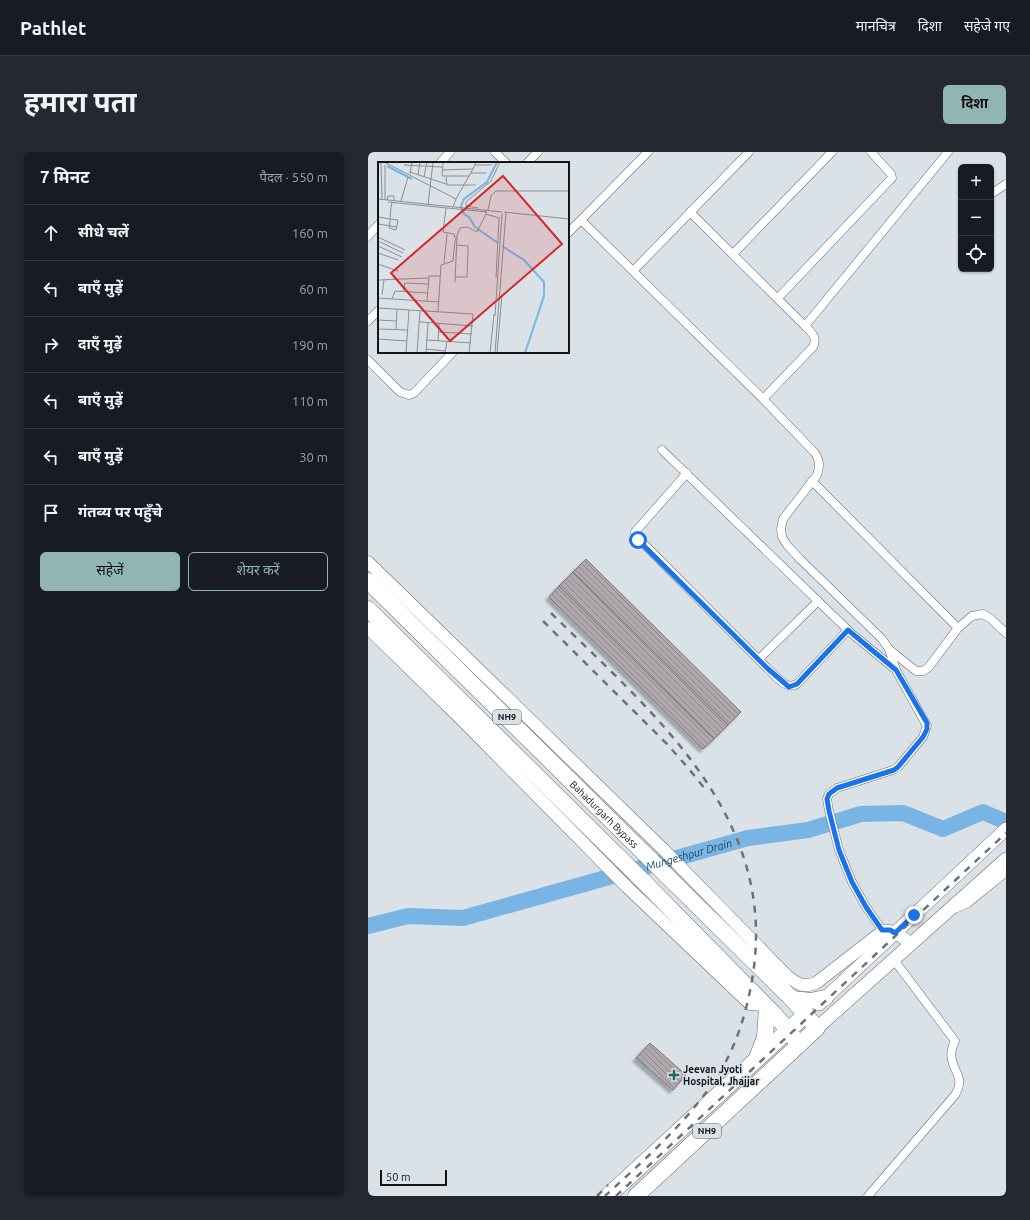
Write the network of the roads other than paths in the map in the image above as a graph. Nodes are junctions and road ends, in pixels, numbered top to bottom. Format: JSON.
{"nodes":[{"id":1,"x":450,"y":152,"type":"edge"},
{"id":2,"x":495,"y":152,"type":"edge"},
{"id":3,"x":538,"y":152,"type":"edge"},
{"id":4,"x":648,"y":152,"type":"edge"},
{"id":5,"x":749,"y":152,"type":"edge"},
{"id":6,"x":832,"y":152,"type":"edge"},
{"id":7,"x":871,"y":152,"type":"edge"},
{"id":8,"x":948,"y":152,"type":"edge"},
{"id":9,"x":441,"y":162,"type":"edge"},
{"id":10,"x":505,"y":162,"type":"edge"},
{"id":11,"x":528,"y":162,"type":"edge"},
{"id":12,"x":1006,"y":184,"type":"edge"},
{"id":13,"x":994,"y":192,"type":"edge"},
{"id":14,"x":690,"y":212,"type":"junction"},
{"id":15,"x":580,"y":220,"type":"junction"},
{"id":16,"x":378,"y":225,"type":"edge"},
{"id":17,"x":569,"y":232,"type":"edge"},
{"id":18,"x":368,"y":236,"type":"edge"},
{"id":19,"x":733,"y":254,"type":"junction"},
{"id":20,"x":633,"y":271,"type":"junction"},
{"id":21,"x":778,"y":298,"type":"junction"},
{"id":22,"x":378,"y":311,"type":"edge"},
{"id":23,"x":368,"y":321,"type":"edge"},
{"id":24,"x":806,"y":326,"type":"junction"},
{"id":25,"x":452,"y":353,"type":"edge"},
{"id":26,"x":368,"y":360,"type":"edge"},
{"id":27,"x":763,"y":399,"type":"junction"},
{"id":28,"x":662,"y":450,"type":"dead end"},
{"id":29,"x":687,"y":473,"type":"junction"},
{"id":30,"x":812,"y":482,"type":"junction"},
{"id":31,"x":368,"y":562,"type":"edge"},
{"id":32,"x":368,"y":581,"type":"edge"},
{"id":33,"x":818,"y":601,"type":"junction"},
{"id":34,"x":368,"y":610,"type":"edge"},
{"id":35,"x":368,"y":628,"type":"edge"},
{"id":36,"x":958,"y":628,"type":"junction"},
{"id":37,"x":848,"y":630,"type":"junction"},
{"id":38,"x":1006,"y":633,"type":"edge"},
{"id":39,"x":889,"y":649,"type":"junction"},
{"id":40,"x":759,"y":659,"type":"junction"},
{"id":41,"x":896,"y":670,"type":"junction"},
{"id":42,"x":1006,"y":829,"type":"edge"},
{"id":43,"x":1006,"y":859,"type":"edge"},
{"id":44,"x":1006,"y":872,"type":"edge"},
{"id":45,"x":944,"y":915,"type":"junction"},
{"id":46,"x":889,"y":932,"type":"junction"},
{"id":47,"x":911,"y":944,"type":"junction"},
{"id":48,"x":894,"y":960,"type":"junction"},
{"id":49,"x":825,"y":998,"type":"junction"},
{"id":50,"x":792,"y":999,"type":"junction"},
{"id":51,"x":766,"y":1006,"type":"junction"},
{"id":52,"x":806,"y":1014,"type":"junction"},
{"id":53,"x":817,"y":1028,"type":"junction"},
{"id":54,"x":788,"y":1030,"type":"junction"},
{"id":55,"x":799,"y":1044,"type":"junction"},
{"id":56,"x":755,"y":1061,"type":"junction"},
{"id":57,"x":608,"y":1196,"type":"edge"},
{"id":58,"x":636,"y":1196,"type":"edge"},
{"id":59,"x":868,"y":1196,"type":"edge"}],
"edges":[{"from":1,"to":9,"type":"street"},
{"from":2,"to":10,"type":"street"},
{"from":3,"to":11,"type":"street"},
{"from":4,"to":15,"type":"street"},
{"from":5,"to":14,"type":"street"},
{"from":6,"to":19,"type":"street"},
{"from":7,"to":21,"type":"street"},
{"from":8,"to":24,"type":"street"},
{"from":12,"to":13,"type":"street"},
{"from":14,"to":19,"type":"street"},
{"from":14,"to":20,"type":"street"},
{"from":15,"to":17,"type":"street"},
{"from":15,"to":20,"type":"street"},
{"from":16,"to":18,"type":"street"},
{"from":19,"to":21,"type":"street"},
{"from":20,"to":27,"type":"street"},
{"from":21,"to":24,"type":"street"},
{"from":22,"to":23,"type":"street"},
{"from":24,"to":27,"type":"street"},
{"from":25,"to":26,"type":"street"},
{"from":27,"to":30,"type":"street"},
{"from":28,"to":29,"type":"street"},
{"from":29,"to":33,"type":"street"},
{"from":29,"to":40,"type":"street"},
{"from":30,"to":36,"type":"street"},
{"from":30,"to":39,"type":"street"},
{"from":31,"to":46,"type":"main road"},
{"from":32,"to":50,"type":"highway","name":"Bahadurgarh Bypass","number":"NH9"},
{"from":33,"to":37,"type":"street"},
{"from":33,"to":40,"type":"street"},
{"from":34,"to":51,"type":"highway","name":"Bahadurgarh Bypass","number":"NH9"},
{"from":35,"to":51,"type":"main road"},
{"from":36,"to":38,"type":"street"},
{"from":36,"to":39,"type":"street"},
{"from":37,"to":40,"type":"street"},
{"from":37,"to":41,"type":"street"},
{"from":39,"to":41,"type":"street"},
{"from":41,"to":46,"type":"street"},
{"from":42,"to":46,"type":"main road"},
{"from":43,"to":45,"type":"main road"},
{"from":44,"to":45,"type":"street"},
{"from":45,"to":47,"type":"main road"},
{"from":46,"to":47,"type":"main road"},
{"from":46,"to":49,"type":"main road"},
{"from":47,"to":48,"type":"main road"},
{"from":48,"to":53,"type":"main road"},
{"from":48,"to":59,"type":"street"},
{"from":49,"to":50,"type":"highway"},
{"from":49,"to":52,"type":"main road"},
{"from":50,"to":52,"type":"highway","name":"Bahadurgarh Bypass","number":"NH9"},
{"from":51,"to":54,"type":"highway","name":"Bahadurgarh Bypass","number":"NH9"},
{"from":51,"to":56,"type":"highway"},
{"from":52,"to":53,"type":"highway","name":"Bahadurgarh Bypass","number":"NH9"},
{"from":52,"to":54,"type":"highway"},
{"from":53,"to":55,"type":"highway","number":"NH9"},
{"from":54,"to":55,"type":"highway","name":"Bahadurgarh Bypass"},
{"from":54,"to":56,"type":"highway","number":"NH9"},
{"from":55,"to":58,"type":"highway","number":"NH9"},
{"from":56,"to":57,"type":"highway","number":"NH9"}]}
